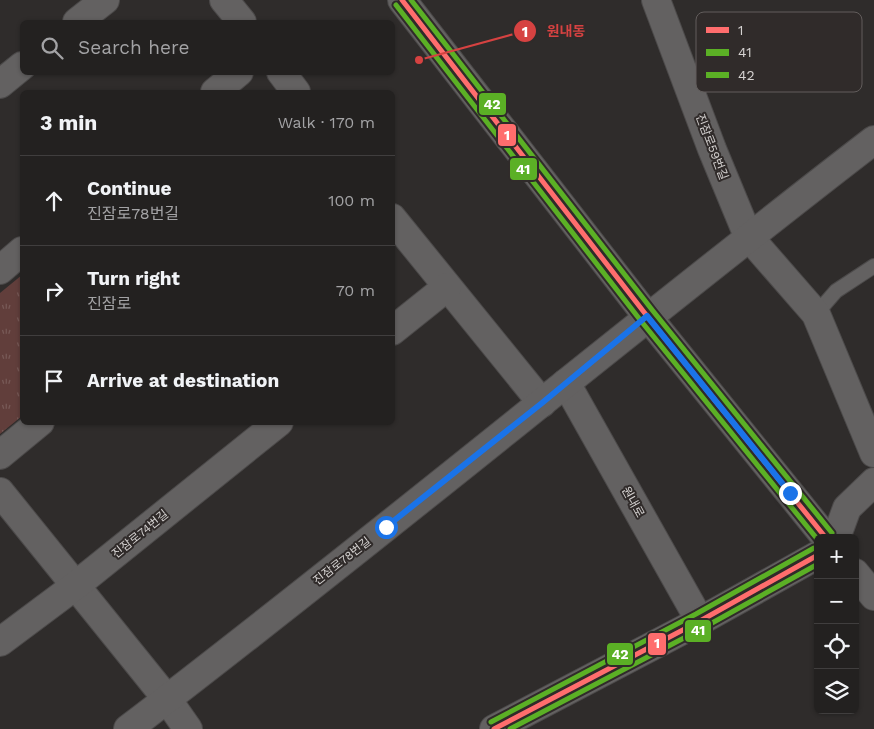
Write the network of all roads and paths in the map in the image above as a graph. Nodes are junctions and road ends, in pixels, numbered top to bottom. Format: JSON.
{"nodes":[{"id":1,"x":105,"y":0,"type":"edge"},
{"id":2,"x":224,"y":0,"type":"edge"},
{"id":3,"x":402,"y":0,"type":"edge"},
{"id":4,"x":656,"y":0,"type":"edge"},
{"id":5,"x":80,"y":20,"type":"edge"},
{"id":6,"x":240,"y":20,"type":"edge"},
{"id":7,"x":20,"y":68,"type":"edge"},
{"id":8,"x":235,"y":75,"type":"edge"},
{"id":9,"x":283,"y":75,"type":"edge"},
{"id":10,"x":0,"y":84,"type":"edge"},
{"id":11,"x":217,"y":90,"type":"edge"},
{"id":12,"x":294,"y":90,"type":"edge"},
{"id":13,"x":874,"y":140,"type":"edge"},
{"id":14,"x":395,"y":222,"type":"edge"},
{"id":15,"x":748,"y":236,"type":"junction"},
{"id":16,"x":20,"y":253,"type":"edge"},
{"id":17,"x":874,"y":266,"type":"edge"},
{"id":18,"x":0,"y":270,"type":"edge"},
{"id":19,"x":447,"y":287,"type":"junction"},
{"id":20,"x":816,"y":314,"type":"junction"},
{"id":21,"x":647,"y":316,"type":"junction"},
{"id":22,"x":395,"y":329,"type":"edge"},
{"id":23,"x":566,"y":383,"type":"junction"},
{"id":24,"x":542,"y":403,"type":"junction"},
{"id":25,"x":36,"y":425,"type":"edge"},
{"id":26,"x":274,"y":425,"type":"edge"},
{"id":27,"x":874,"y":453,"type":"edge"},
{"id":28,"x":0,"y":455,"type":"edge"},
{"id":29,"x":874,"y":482,"type":"edge"},
{"id":30,"x":0,"y":492,"type":"edge"},
{"id":31,"x":823,"y":534,"type":"edge"},
{"id":32,"x":837,"y":534,"type":"edge"},
{"id":33,"x":814,"y":557,"type":"edge"},
{"id":34,"x":859,"y":578,"type":"edge"},
{"id":35,"x":75,"y":586,"type":"junction"},
{"id":36,"x":874,"y":596,"type":"edge"},
{"id":37,"x":700,"y":621,"type":"junction"},
{"id":38,"x":0,"y":642,"type":"edge"},
{"id":39,"x":167,"y":699,"type":"junction"},
{"id":40,"x":128,"y":729,"type":"edge"},
{"id":41,"x":188,"y":729,"type":"edge"},
{"id":42,"x":494,"y":729,"type":"edge"}],
"edges":[{"from":1,"to":5,"type":"street"},
{"from":2,"to":6,"type":"street"},
{"from":3,"to":21,"type":"street"},
{"from":4,"to":15,"type":"street","name":"진잠로59번길"},
{"from":7,"to":10,"type":"street"},
{"from":8,"to":11,"type":"street"},
{"from":9,"to":12,"type":"street"},
{"from":13,"to":15,"type":"street"},
{"from":14,"to":19,"type":"street"},
{"from":15,"to":20,"type":"street","name":"진잠로59번길"},
{"from":15,"to":21,"type":"street","name":"진잠로78번길"},
{"from":16,"to":18,"type":"street"},
{"from":17,"to":20,"type":"lane"},
{"from":19,"to":22,"type":"street"},
{"from":19,"to":24,"type":"street"},
{"from":20,"to":27,"type":"street","name":"진잠로59번길"},
{"from":21,"to":23,"type":"street","name":"진잠로78번길"},
{"from":21,"to":31,"type":"street"},
{"from":23,"to":24,"type":"street","name":"진잠로78번길"},
{"from":23,"to":37,"type":"street","name":"원내로"},
{"from":24,"to":39,"type":"street","name":"진잠로78번길"},
{"from":25,"to":28,"type":"street"},
{"from":26,"to":35,"type":"street","name":"진잠로74번길"},
{"from":29,"to":32,"type":"street"},
{"from":30,"to":35,"type":"street"},
{"from":33,"to":37,"type":"street"},
{"from":34,"to":36,"type":"street"},
{"from":35,"to":38,"type":"street","name":"진잠로74번길"},
{"from":35,"to":39,"type":"street"},
{"from":37,"to":42,"type":"street"},
{"from":39,"to":40,"type":"street","name":"진잠로78번길"},
{"from":39,"to":41,"type":"street"}]}
